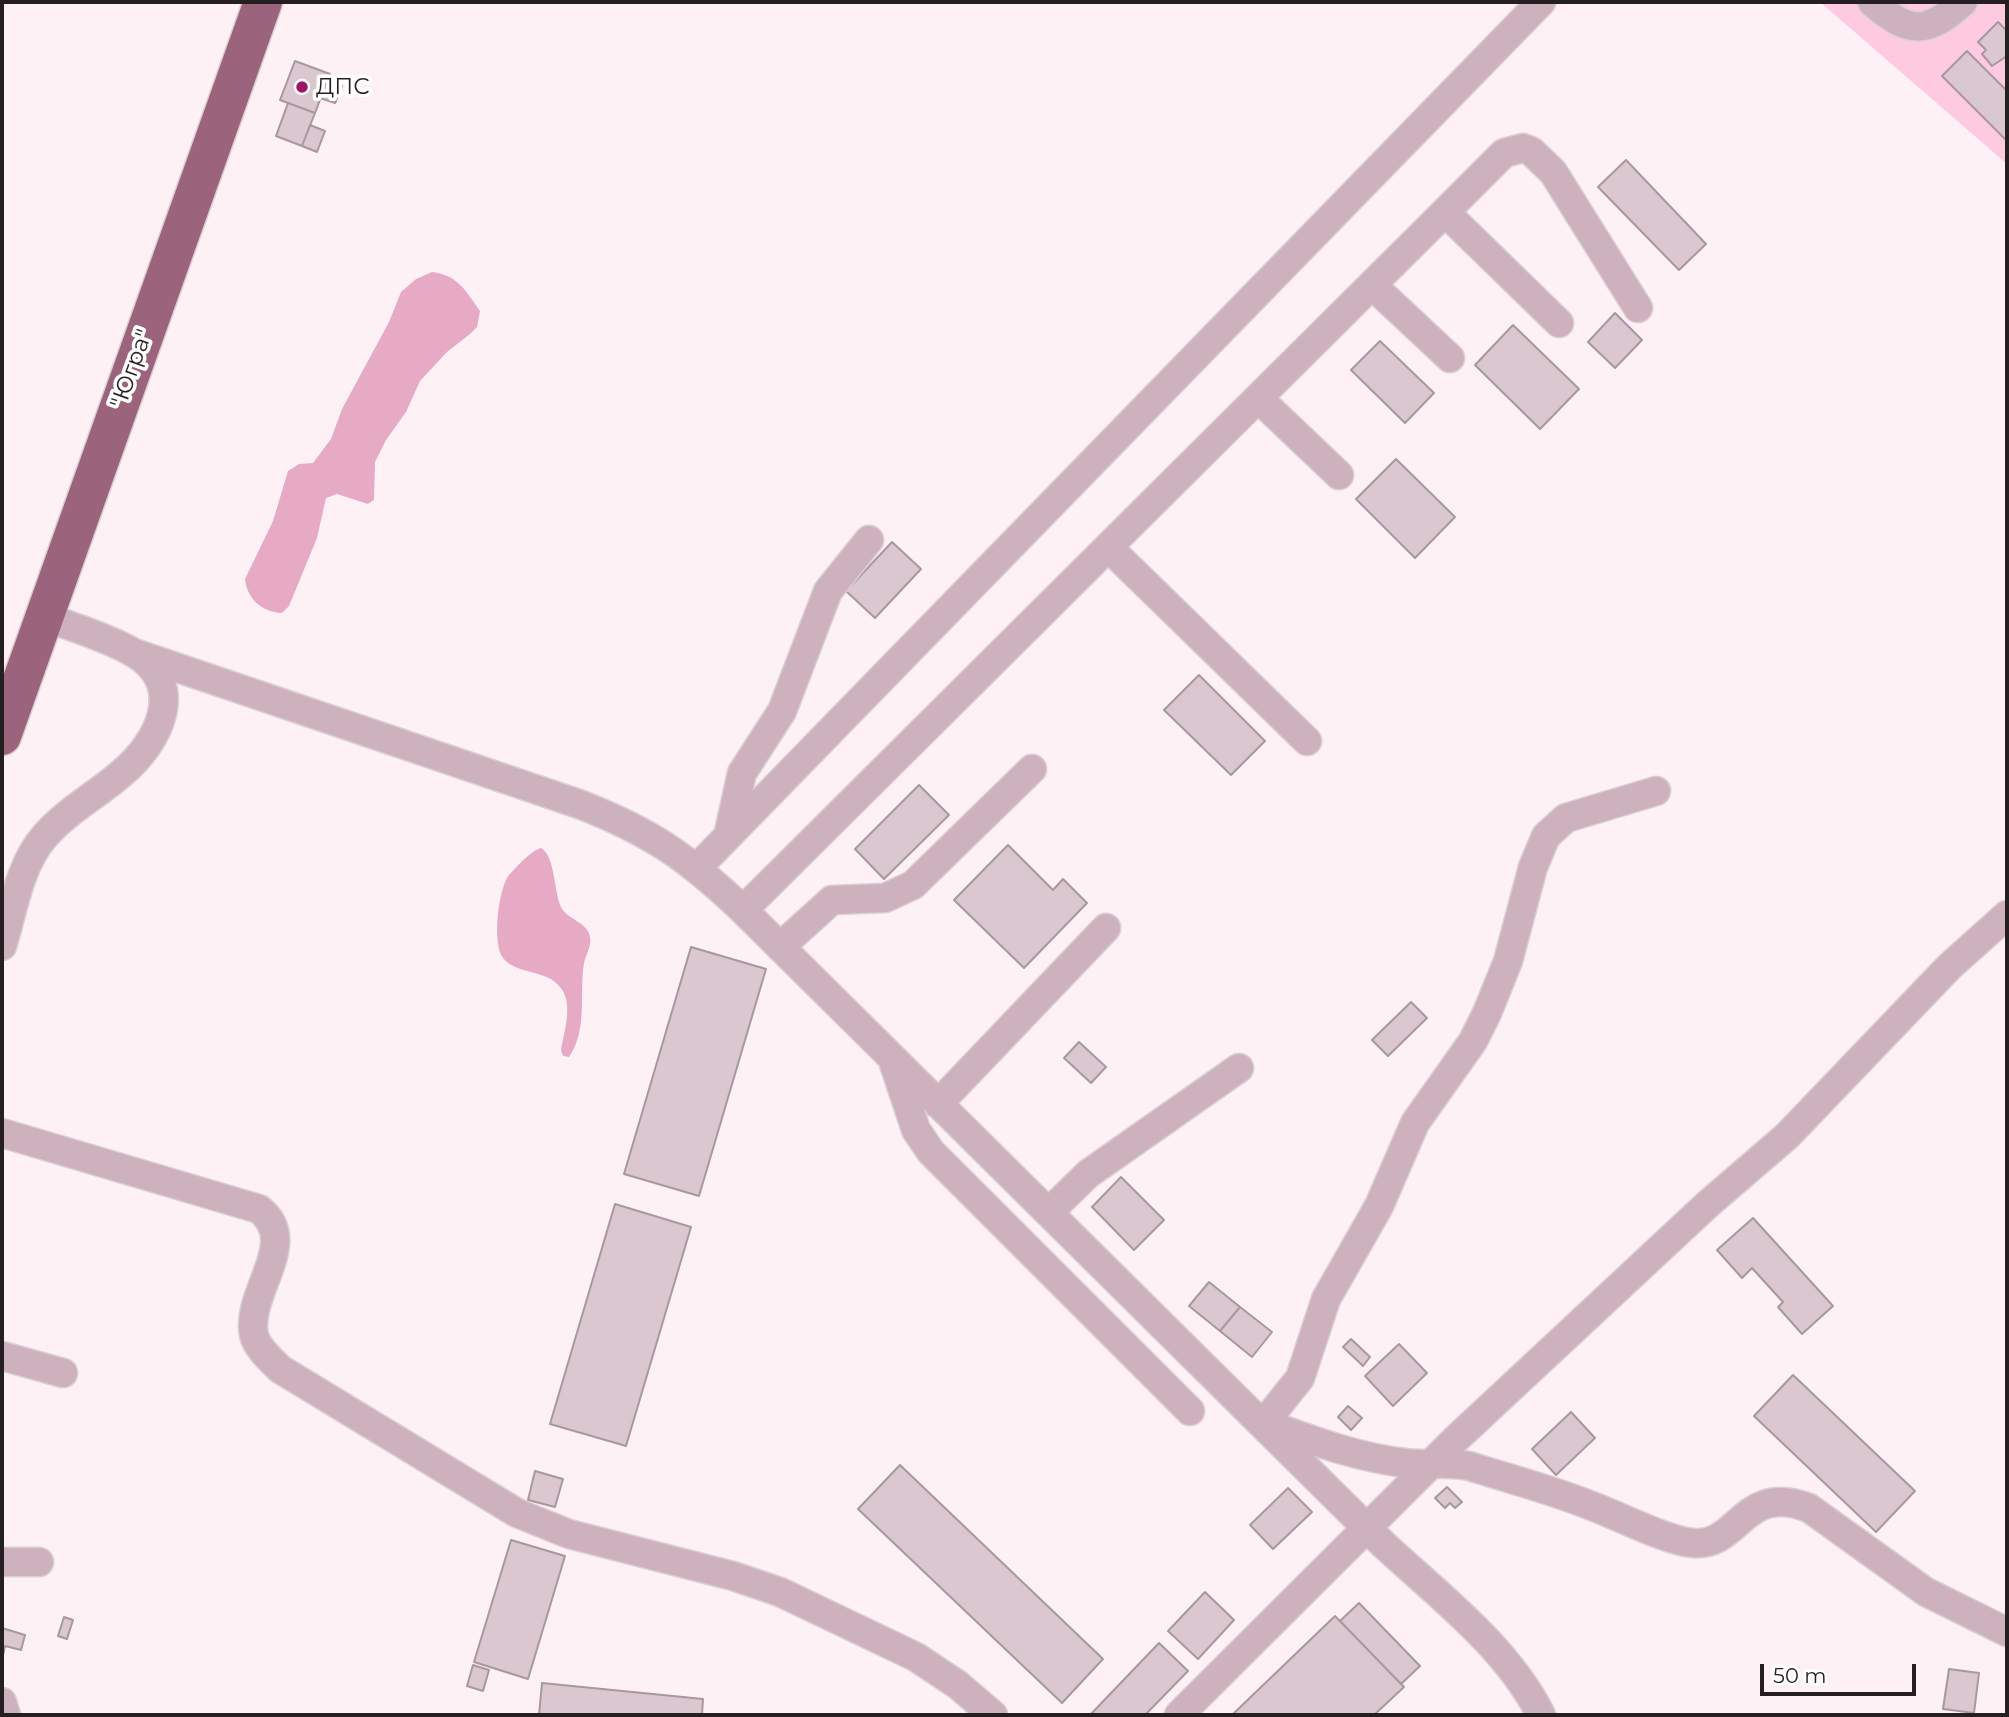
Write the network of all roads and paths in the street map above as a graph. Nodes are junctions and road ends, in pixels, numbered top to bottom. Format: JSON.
{"nodes":[{"id":1,"x":263,"y":2,"type":"edge"},
{"id":2,"x":1541,"y":2,"type":"edge"},
{"id":3,"x":1872,"y":2,"type":"edge"},
{"id":4,"x":1963,"y":2,"type":"edge"},
{"id":5,"x":1444,"y":212,"type":"junction"},
{"id":6,"x":1372,"y":285,"type":"junction"},
{"id":7,"x":1639,"y":307,"type":"dead end"},
{"id":8,"x":1559,"y":323,"type":"dead end"},
{"id":9,"x":1450,"y":358,"type":"dead end"},
{"id":10,"x":1258,"y":398,"type":"junction"},
{"id":11,"x":1339,"y":475,"type":"dead end"},
{"id":12,"x":869,"y":540,"type":"dead end"},
{"id":13,"x":1108,"y":547,"type":"junction"},
{"id":14,"x":44,"y":616,"type":"junction"},
{"id":15,"x":134,"y":653,"type":"junction"},
{"id":16,"x":2,"y":736,"type":"edge"},
{"id":17,"x":1307,"y":741,"type":"dead end"},
{"id":18,"x":1032,"y":769,"type":"dead end"},
{"id":19,"x":1656,"y":791,"type":"dead end"},
{"id":20,"x":728,"y":835,"type":"junction"},
{"id":21,"x":697,"y":868,"type":"junction"},
{"id":22,"x":743,"y":910,"type":"junction"},
{"id":23,"x":2007,"y":915,"type":"edge"},
{"id":24,"x":1106,"y":928,"type":"dead end"},
{"id":25,"x":2,"y":946,"type":"edge"},
{"id":26,"x":780,"y":947,"type":"junction"},
{"id":27,"x":892,"y":1058,"type":"junction"},
{"id":28,"x":1239,"y":1068,"type":"dead end"},
{"id":29,"x":938,"y":1104,"type":"junction"},
{"id":30,"x":2,"y":1133,"type":"edge"},
{"id":31,"x":1049,"y":1212,"type":"junction"},
{"id":32,"x":2,"y":1356,"type":"edge"},
{"id":33,"x":63,"y":1373,"type":"dead end"},
{"id":34,"x":1190,"y":1411,"type":"dead end"},
{"id":35,"x":1264,"y":1423,"type":"junction"},
{"id":36,"x":1432,"y":1466,"type":"junction"},
{"id":37,"x":1368,"y":1528,"type":"junction"},
{"id":38,"x":2,"y":1562,"type":"edge"},
{"id":39,"x":39,"y":1562,"type":"dead end"},
{"id":40,"x":2007,"y":1632,"type":"edge"},
{"id":41,"x":2,"y":1702,"type":"edge"},
{"id":42,"x":6,"y":1715,"type":"edge"},
{"id":43,"x":993,"y":1715,"type":"edge"},
{"id":44,"x":1180,"y":1715,"type":"edge"},
{"id":45,"x":1541,"y":1715,"type":"edge"}],
"edges":[{"from":1,"to":14,"type":"highway","name":"\"Югра\""},
{"from":2,"to":20,"type":"street"},
{"from":3,"to":4,"type":"street"},
{"from":5,"to":6,"type":"street"},
{"from":5,"to":7,"type":"street"},
{"from":5,"to":8,"type":"street"},
{"from":6,"to":9,"type":"street"},
{"from":6,"to":10,"type":"street"},
{"from":10,"to":11,"type":"street"},
{"from":10,"to":13,"type":"street"},
{"from":12,"to":20,"type":"street"},
{"from":13,"to":17,"type":"street"},
{"from":13,"to":22,"type":"street"},
{"from":14,"to":15,"type":"street"},
{"from":14,"to":16,"type":"highway","name":"\"Югра\""},
{"from":15,"to":21,"type":"street"},
{"from":15,"to":25,"type":"street"},
{"from":18,"to":26,"type":"street"},
{"from":19,"to":35,"type":"street"},
{"from":20,"to":21,"type":"street"},
{"from":21,"to":22,"type":"street"},
{"from":22,"to":26,"type":"street"},
{"from":23,"to":36,"type":"street"},
{"from":24,"to":29,"type":"street"},
{"from":26,"to":27,"type":"street"},
{"from":27,"to":29,"type":"street"},
{"from":27,"to":34,"type":"street"},
{"from":28,"to":31,"type":"street"},
{"from":29,"to":31,"type":"street"},
{"from":30,"to":43,"type":"street"},
{"from":31,"to":35,"type":"street"},
{"from":32,"to":33,"type":"street"},
{"from":35,"to":36,"type":"street"},
{"from":35,"to":37,"type":"street"},
{"from":36,"to":37,"type":"street"},
{"from":36,"to":40,"type":"street"},
{"from":37,"to":44,"type":"street"},
{"from":37,"to":45,"type":"street"},
{"from":38,"to":39,"type":"street"},
{"from":41,"to":42,"type":"street"}]}
